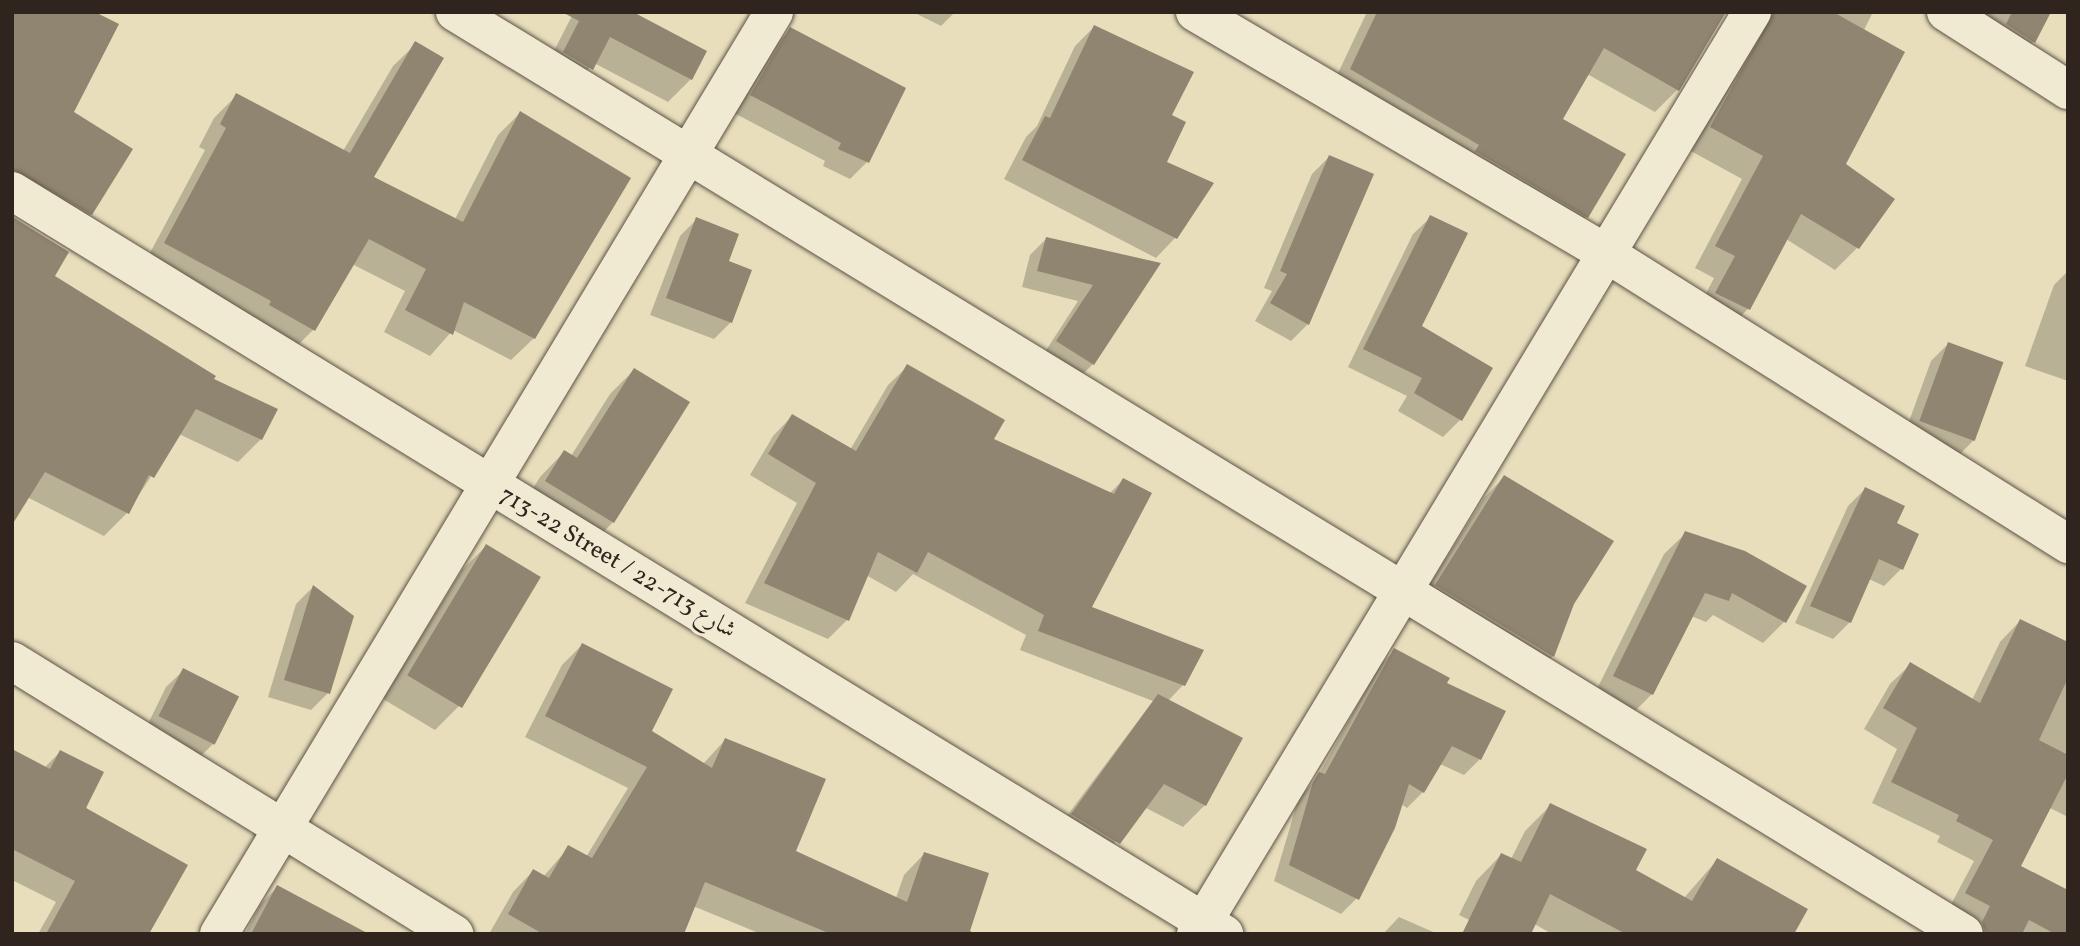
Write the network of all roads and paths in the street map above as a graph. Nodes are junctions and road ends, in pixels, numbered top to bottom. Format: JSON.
{"nodes":[{"id":1,"x":455,"y":12,"type":"edge"},
{"id":2,"x":774,"y":12,"type":"edge"},
{"id":3,"x":1195,"y":12,"type":"edge"},
{"id":4,"x":1752,"y":12,"type":"edge"},
{"id":5,"x":1946,"y":12,"type":"edge"},
{"id":6,"x":2068,"y":90,"type":"edge"},
{"id":7,"x":685,"y":155,"type":"junction"},
{"id":8,"x":12,"y":191,"type":"edge"},
{"id":9,"x":1606,"y":254,"type":"junction"},
{"id":10,"x":488,"y":486,"type":"junction"},
{"id":11,"x":2068,"y":544,"type":"edge"},
{"id":12,"x":1406,"y":591,"type":"junction"},
{"id":13,"x":12,"y":661,"type":"edge"},
{"id":14,"x":282,"y":829,"type":"junction"},
{"id":15,"x":1208,"y":930,"type":"edge"},
{"id":16,"x":219,"y":934,"type":"edge"},
{"id":17,"x":454,"y":934,"type":"edge"},
{"id":18,"x":1964,"y":934,"type":"edge"}],
"edges":[{"from":1,"to":7,"type":"street"},
{"from":2,"to":7,"type":"street"},
{"from":3,"to":9,"type":"street"},
{"from":4,"to":9,"type":"street"},
{"from":5,"to":6,"type":"street"},
{"from":7,"to":10,"type":"street"},
{"from":7,"to":12,"type":"street"},
{"from":8,"to":10,"type":"street","name":"713-22 Street / شارع 713-22"},
{"from":9,"to":11,"type":"street"},
{"from":9,"to":12,"type":"street"},
{"from":10,"to":14,"type":"street"},
{"from":10,"to":15,"type":"street","name":"713-22 Street / شارع 713-22"},
{"from":12,"to":15,"type":"street"},
{"from":12,"to":18,"type":"street"},
{"from":13,"to":14,"type":"street"},
{"from":14,"to":16,"type":"street"},
{"from":14,"to":17,"type":"street"}]}
